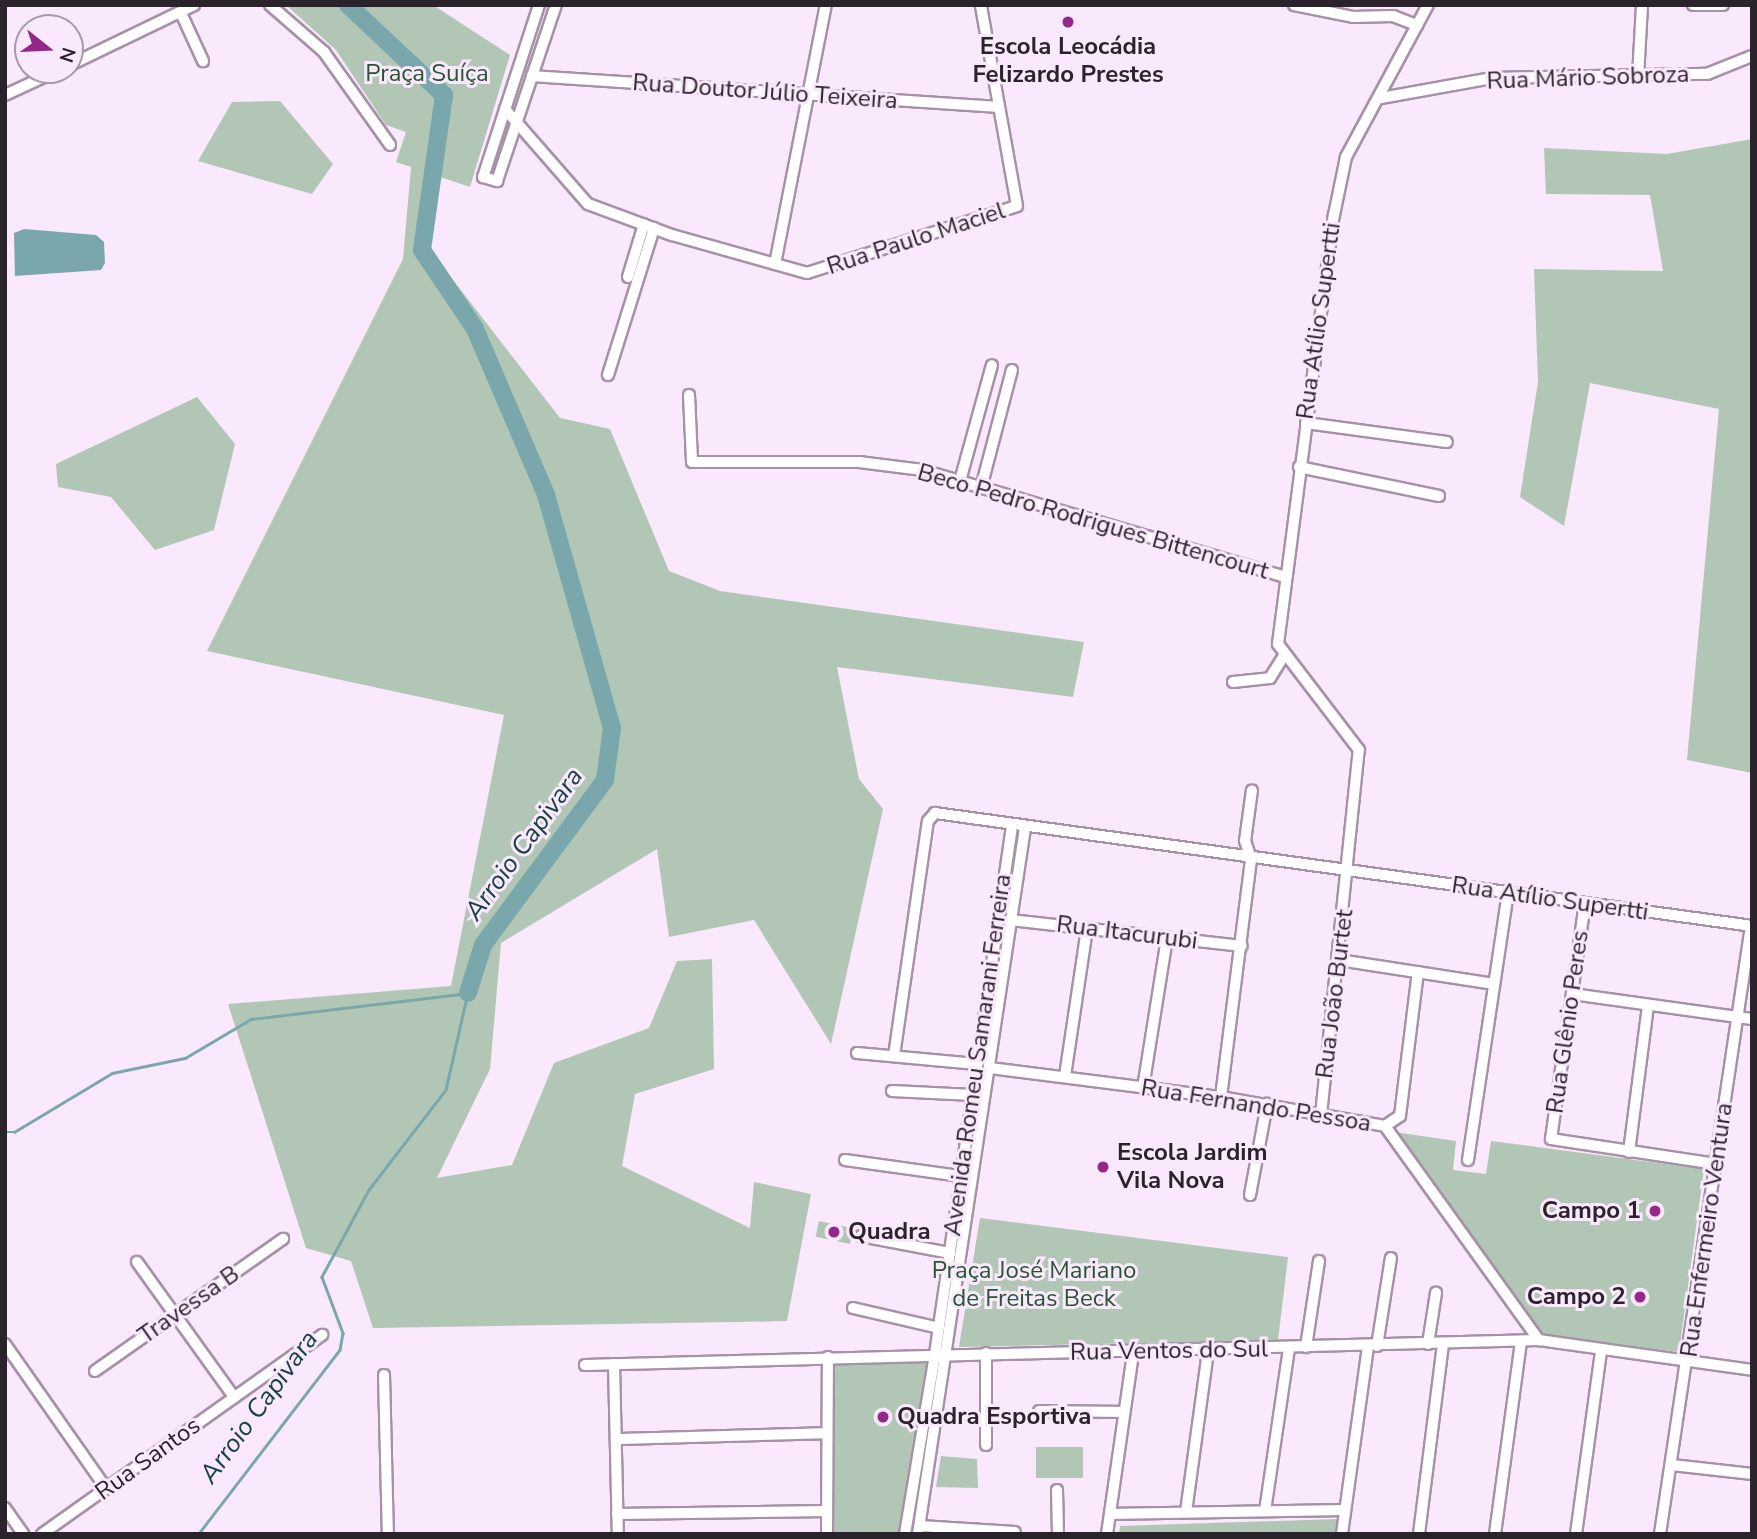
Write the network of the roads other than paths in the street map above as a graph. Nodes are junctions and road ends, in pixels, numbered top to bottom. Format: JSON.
{"nodes":[{"id":1,"x":194,"y":5,"type":"edge"},
{"id":2,"x":270,"y":5,"type":"edge"},
{"id":3,"x":539,"y":5,"type":"edge"},
{"id":4,"x":556,"y":5,"type":"edge"},
{"id":5,"x":826,"y":5,"type":"edge"},
{"id":6,"x":981,"y":5,"type":"edge"},
{"id":7,"x":1294,"y":5,"type":"edge"},
{"id":8,"x":1428,"y":5,"type":"edge"},
{"id":9,"x":1642,"y":5,"type":"edge"},
{"id":10,"x":1693,"y":5,"type":"edge"},
{"id":11,"x":1723,"y":5,"type":"edge"},
{"id":12,"x":181,"y":13,"type":"junction"},
{"id":13,"x":1417,"y":25,"type":"junction"},
{"id":14,"x":1752,"y":55,"type":"edge"},
{"id":15,"x":84,"y":58,"type":"edge"},
{"id":16,"x":203,"y":61,"type":"dead end"},
{"id":17,"x":532,"y":76,"type":"junction"},
{"id":18,"x":1638,"y":77,"type":"junction"},
{"id":19,"x":806,"y":96,"type":"junction"},
{"id":20,"x":1381,"y":98,"type":"junction"},
{"id":21,"x":998,"y":107,"type":"junction"},
{"id":22,"x":505,"y":109,"type":"junction"},
{"id":23,"x":517,"y":123,"type":"junction"},
{"id":24,"x":390,"y":145,"type":"dead end"},
{"id":25,"x":649,"y":226,"type":"junction"},
{"id":26,"x":775,"y":264,"type":"junction"},
{"id":27,"x":628,"y":277,"type":"dead end"},
{"id":28,"x":992,"y":365,"type":"dead end"},
{"id":29,"x":1012,"y":370,"type":"dead end"},
{"id":30,"x":608,"y":375,"type":"dead end"},
{"id":31,"x":689,"y":395,"type":"dead end"},
{"id":32,"x":1306,"y":423,"type":"junction"},
{"id":33,"x":1447,"y":442,"type":"dead end"},
{"id":34,"x":1299,"y":467,"type":"junction"},
{"id":35,"x":960,"y":481,"type":"junction"},
{"id":36,"x":981,"y":488,"type":"junction"},
{"id":37,"x":1439,"y":496,"type":"dead end"},
{"id":38,"x":1285,"y":576,"type":"junction"},
{"id":39,"x":1284,"y":656,"type":"junction"},
{"id":40,"x":1233,"y":682,"type":"dead end"},
{"id":41,"x":1252,"y":790,"type":"dead end"},
{"id":42,"x":1012,"y":825,"type":"junction"},
{"id":43,"x":1025,"y":828,"type":"junction"},
{"id":44,"x":1251,"y":859,"type":"junction"},
{"id":45,"x":1349,"y":873,"type":"junction"},
{"id":46,"x":1508,"y":892,"type":"junction"},
{"id":47,"x":1585,"y":903,"type":"junction"},
{"id":48,"x":1011,"y":920,"type":"junction"},
{"id":49,"x":1752,"y":926,"type":"edge"},
{"id":50,"x":1087,"y":929,"type":"junction"},
{"id":51,"x":1167,"y":938,"type":"junction"},
{"id":52,"x":1242,"y":946,"type":"junction"},
{"id":53,"x":1339,"y":960,"type":"junction"},
{"id":54,"x":1418,"y":972,"type":"junction"},
{"id":55,"x":1494,"y":984,"type":"junction"},
{"id":56,"x":988,"y":986,"type":"junction"},
{"id":57,"x":1000,"y":988,"type":"junction"},
{"id":58,"x":1572,"y":994,"type":"junction"},
{"id":59,"x":1648,"y":1005,"type":"junction"},
{"id":60,"x":1738,"y":1017,"type":"junction"},
{"id":61,"x":1752,"y":1019,"type":"edge"},
{"id":62,"x":857,"y":1053,"type":"dead end"},
{"id":63,"x":894,"y":1056,"type":"junction"},
{"id":64,"x":976,"y":1064,"type":"junction"},
{"id":65,"x":989,"y":1068,"type":"junction"},
{"id":66,"x":1065,"y":1076,"type":"junction"},
{"id":67,"x":1143,"y":1088,"type":"junction"},
{"id":68,"x":892,"y":1091,"type":"dead end"},
{"id":69,"x":973,"y":1095,"type":"junction"},
{"id":70,"x":1221,"y":1097,"type":"junction"},
{"id":71,"x":1267,"y":1104,"type":"junction"},
{"id":72,"x":1321,"y":1115,"type":"junction"},
{"id":73,"x":1385,"y":1126,"type":"junction"},
{"id":74,"x":965,"y":1149,"type":"junction"},
{"id":75,"x":977,"y":1151,"type":"junction"},
{"id":76,"x":1629,"y":1152,"type":"junction"},
{"id":77,"x":845,"y":1160,"type":"dead end"},
{"id":78,"x":1468,"y":1160,"type":"dead end"},
{"id":79,"x":1716,"y":1164,"type":"junction"},
{"id":80,"x":961,"y":1176,"type":"junction"},
{"id":81,"x":1250,"y":1195,"type":"dead end"},
{"id":82,"x":861,"y":1236,"type":"dead end"},
{"id":83,"x":283,"y":1239,"type":"dead end"},
{"id":84,"x":950,"y":1253,"type":"junction"},
{"id":85,"x":1391,"y":1258,"type":"dead end"},
{"id":86,"x":1319,"y":1261,"type":"dead end"},
{"id":87,"x":137,"y":1262,"type":"dead end"},
{"id":88,"x":953,"y":1272,"type":"junction"},
{"id":89,"x":1436,"y":1293,"type":"dead end"},
{"id":90,"x":853,"y":1308,"type":"dead end"},
{"id":91,"x":176,"y":1316,"type":"junction"},
{"id":92,"x":939,"y":1328,"type":"junction"},
{"id":93,"x":321,"y":1335,"type":"dead end"},
{"id":94,"x":1538,"y":1340,"type":"junction"},
{"id":95,"x":1521,"y":1341,"type":"junction"},
{"id":96,"x":5,"y":1344,"type":"edge"},
{"id":97,"x":1427,"y":1344,"type":"junction"},
{"id":98,"x":1443,"y":1344,"type":"junction"},
{"id":99,"x":1372,"y":1346,"type":"junction"},
{"id":100,"x":1289,"y":1348,"type":"junction"},
{"id":101,"x":1306,"y":1348,"type":"junction"},
{"id":102,"x":1208,"y":1350,"type":"junction"},
{"id":103,"x":1601,"y":1351,"type":"junction"},
{"id":104,"x":986,"y":1353,"type":"junction"},
{"id":105,"x":1133,"y":1353,"type":"junction"},
{"id":106,"x":941,"y":1354,"type":"junction"},
{"id":107,"x":828,"y":1357,"type":"junction"},
{"id":108,"x":1687,"y":1362,"type":"junction"},
{"id":109,"x":585,"y":1364,"type":"dead end"},
{"id":110,"x":614,"y":1364,"type":"junction"},
{"id":111,"x":1752,"y":1370,"type":"edge"},
{"id":112,"x":95,"y":1371,"type":"dead end"},
{"id":113,"x":384,"y":1375,"type":"dead end"},
{"id":114,"x":234,"y":1398,"type":"junction"},
{"id":115,"x":1039,"y":1411,"type":"dead end"},
{"id":116,"x":1124,"y":1412,"type":"junction"},
{"id":117,"x":827,"y":1433,"type":"junction"},
{"id":118,"x":616,"y":1439,"type":"junction"},
{"id":119,"x":986,"y":1445,"type":"dead end"},
{"id":120,"x":1672,"y":1465,"type":"junction"},
{"id":121,"x":1752,"y":1474,"type":"edge"},
{"id":122,"x":106,"y":1489,"type":"junction"},
{"id":123,"x":1057,"y":1490,"type":"dead end"},
{"id":124,"x":5,"y":1508,"type":"edge"},
{"id":125,"x":1345,"y":1510,"type":"junction"},
{"id":126,"x":827,"y":1511,"type":"junction"},
{"id":127,"x":1265,"y":1511,"type":"junction"},
{"id":128,"x":1186,"y":1512,"type":"junction"},
{"id":129,"x":617,"y":1514,"type":"junction"},
{"id":130,"x":1110,"y":1514,"type":"junction"},
{"id":131,"x":919,"y":1530,"type":"edge"},
{"id":132,"x":1015,"y":1532,"type":"dead end"},
{"id":133,"x":23,"y":1534,"type":"edge"},
{"id":134,"x":42,"y":1534,"type":"edge"},
{"id":135,"x":388,"y":1534,"type":"edge"},
{"id":136,"x":618,"y":1534,"type":"edge"},
{"id":137,"x":827,"y":1534,"type":"edge"},
{"id":138,"x":905,"y":1534,"type":"edge"},
{"id":139,"x":1058,"y":1534,"type":"edge"},
{"id":140,"x":1107,"y":1534,"type":"edge"},
{"id":141,"x":1342,"y":1534,"type":"edge"},
{"id":142,"x":1419,"y":1534,"type":"edge"},
{"id":143,"x":1495,"y":1534,"type":"edge"},
{"id":144,"x":1576,"y":1534,"type":"edge"},
{"id":145,"x":1660,"y":1534,"type":"edge"}],
"edges":[{"from":1,"to":12,"type":"street"},
{"from":2,"to":24,"type":"street"},
{"from":3,"to":22,"type":"street"},
{"from":4,"to":17,"type":"street"},
{"from":5,"to":19,"type":"street"},
{"from":6,"to":21,"type":"street"},
{"from":7,"to":13,"type":"street"},
{"from":8,"to":13,"type":"street","name":"Rua Atílio Supertti"},
{"from":9,"to":18,"type":"street"},
{"from":10,"to":11,"type":"street"},
{"from":12,"to":15,"type":"street"},
{"from":12,"to":16,"type":"street"},
{"from":13,"to":20,"type":"street","name":"Rua Atílio Supertti"},
{"from":14,"to":18,"type":"street","name":"Rua Mário Sobroza"},
{"from":17,"to":19,"type":"street","name":"Rua Doutor Júlio Teixeira"},
{"from":17,"to":23,"type":"street"},
{"from":18,"to":20,"type":"street","name":"Rua Mário Sobroza"},
{"from":19,"to":21,"type":"street","name":"Rua Doutor Júlio Teixeira"},
{"from":19,"to":26,"type":"street"},
{"from":20,"to":32,"type":"street","name":"Rua Atílio Supertti"},
{"from":21,"to":26,"type":"street","name":"Rua Paulo Maciel"},
{"from":22,"to":23,"type":"street","name":"Rua Paulo Maciel"},
{"from":22,"to":23,"type":"street"},
{"from":23,"to":25,"type":"street","name":"Rua Paulo Maciel"},
{"from":25,"to":26,"type":"street","name":"Rua Paulo Maciel"},
{"from":25,"to":27,"type":"street"},
{"from":25,"to":30,"type":"street"},
{"from":28,"to":35,"type":"street"},
{"from":29,"to":36,"type":"street"},
{"from":31,"to":35,"type":"street","name":"Beco Pedro Rodrigues Bittencourt"},
{"from":32,"to":33,"type":"street"},
{"from":32,"to":34,"type":"street","name":"Rua Atílio Supertti"},
{"from":34,"to":37,"type":"street"},
{"from":34,"to":38,"type":"street","name":"Rua Atílio Supertti"},
{"from":35,"to":36,"type":"street","name":"Beco Pedro Rodrigues Bittencourt"},
{"from":36,"to":38,"type":"street","name":"Beco Pedro Rodrigues Bittencourt"},
{"from":38,"to":39,"type":"street","name":"Rua Atílio Supertti"},
{"from":39,"to":40,"type":"street"},
{"from":39,"to":45,"type":"street"},
{"from":41,"to":44,"type":"street"},
{"from":42,"to":43,"type":"street","name":"Rua Atílio Supertti"},
{"from":42,"to":56,"type":"street","name":"Avenida Romeu Samarani Ferreira"},
{"from":42,"to":63,"type":"street","name":"Rua Atílio Supertti"},
{"from":43,"to":44,"type":"street","name":"Rua Atílio Supertti"},
{"from":43,"to":48,"type":"street","name":"Avenida Romeu Samarani Ferreira"},
{"from":44,"to":45,"type":"street","name":"Rua Atílio Supertti"},
{"from":44,"to":52,"type":"street"},
{"from":45,"to":46,"type":"street","name":"Rua Atílio Supertti"},
{"from":45,"to":53,"type":"street","name":"Rua João Burtet"},
{"from":46,"to":47,"type":"street","name":"Rua Atílio Supertti"},
{"from":46,"to":55,"type":"street"},
{"from":47,"to":49,"type":"street","name":"Rua Atílio Supertti"},
{"from":47,"to":58,"type":"street","name":"Rua Glênio Peres"},
{"from":48,"to":50,"type":"street","name":"Rua Itacurubi"},
{"from":48,"to":57,"type":"street","name":"Avenida Romeu Samarani Ferreira"},
{"from":49,"to":60,"type":"street","name":"Rua Enfermeiro Ventura"},
{"from":50,"to":51,"type":"street","name":"Rua Itacurubi"},
{"from":50,"to":66,"type":"street"},
{"from":51,"to":52,"type":"street","name":"Rua Itacurubi"},
{"from":51,"to":67,"type":"street"},
{"from":52,"to":70,"type":"street"},
{"from":53,"to":54,"type":"street"},
{"from":53,"to":72,"type":"street","name":"Rua João Burtet"},
{"from":54,"to":55,"type":"street"},
{"from":54,"to":73,"type":"street"},
{"from":55,"to":78,"type":"street"},
{"from":56,"to":57,"type":"street"},
{"from":56,"to":64,"type":"street","name":"Avenida Romeu Samarani Ferreira"},
{"from":57,"to":65,"type":"street","name":"Avenida Romeu Samarani Ferreira"},
{"from":58,"to":59,"type":"street"},
{"from":58,"to":76,"type":"street","name":"Rua Glênio Peres"},
{"from":59,"to":60,"type":"street"},
{"from":59,"to":76,"type":"street"},
{"from":60,"to":61,"type":"street"},
{"from":60,"to":79,"type":"street","name":"Rua Enfermeiro Ventura"},
{"from":62,"to":63,"type":"street"},
{"from":63,"to":64,"type":"street"},
{"from":64,"to":69,"type":"street","name":"Avenida Romeu Samarani Ferreira"},
{"from":65,"to":66,"type":"street","name":"Rua Fernando Pessoa"},
{"from":65,"to":75,"type":"street","name":"Avenida Romeu Samarani Ferreira"},
{"from":66,"to":67,"type":"street","name":"Rua Fernando Pessoa"},
{"from":67,"to":70,"type":"street","name":"Rua Fernando Pessoa"},
{"from":68,"to":69,"type":"street"},
{"from":69,"to":74,"type":"street","name":"Avenida Romeu Samarani Ferreira"},
{"from":70,"to":71,"type":"street","name":"Rua Fernando Pessoa"},
{"from":71,"to":72,"type":"street","name":"Rua Fernando Pessoa"},
{"from":71,"to":81,"type":"street"},
{"from":72,"to":73,"type":"street","name":"Rua Fernando Pessoa"},
{"from":73,"to":94,"type":"street","name":"Rua Fernando Pessoa"},
{"from":74,"to":75,"type":"street"},
{"from":74,"to":80,"type":"street","name":"Avenida Romeu Samarani Ferreira"},
{"from":75,"to":88,"type":"street","name":"Avenida Romeu Samarani Ferreira"},
{"from":76,"to":79,"type":"street"},
{"from":77,"to":80,"type":"street"},
{"from":79,"to":108,"type":"street","name":"Rua Enfermeiro Ventura"},
{"from":80,"to":84,"type":"street","name":"Avenida Romeu Samarani Ferreira"},
{"from":82,"to":84,"type":"street"},
{"from":83,"to":91,"type":"street","name":"Travessa B"},
{"from":84,"to":88,"type":"street","name":"Avenida Romeu Samarani Ferreira"},
{"from":85,"to":99,"type":"street"},
{"from":86,"to":101,"type":"street"},
{"from":87,"to":91,"type":"street"},
{"from":88,"to":92,"type":"street","name":"Avenida Romeu Samarani Ferreira"},
{"from":88,"to":106,"type":"street","name":"Avenida Romeu Samarani Ferreira"},
{"from":89,"to":97,"type":"street"},
{"from":90,"to":92,"type":"street"},
{"from":91,"to":112,"type":"street","name":"Travessa B"},
{"from":91,"to":114,"type":"street"},
{"from":92,"to":106,"type":"street","name":"Avenida Romeu Samarani Ferreira"},
{"from":93,"to":114,"type":"street","name":"Rua Santos"},
{"from":94,"to":95,"type":"street","name":"Rua Ventos do Sul"},
{"from":94,"to":103,"type":"street","name":"Rua Ventos do Sul"},
{"from":95,"to":98,"type":"street","name":"Rua Ventos do Sul"},
{"from":95,"to":143,"type":"street"},
{"from":96,"to":122,"type":"street"},
{"from":97,"to":98,"type":"street","name":"Rua Ventos do Sul"},
{"from":97,"to":99,"type":"street","name":"Rua Ventos do Sul"},
{"from":98,"to":142,"type":"street"},
{"from":99,"to":101,"type":"street","name":"Rua Ventos do Sul"},
{"from":99,"to":125,"type":"street"},
{"from":100,"to":101,"type":"street","name":"Rua Ventos do Sul"},
{"from":100,"to":102,"type":"street","name":"Rua Ventos do Sul"},
{"from":100,"to":127,"type":"street"},
{"from":102,"to":105,"type":"street","name":"Rua Ventos do Sul"},
{"from":102,"to":128,"type":"street"},
{"from":103,"to":108,"type":"street","name":"Rua Ventos do Sul"},
{"from":103,"to":144,"type":"street"},
{"from":104,"to":105,"type":"street","name":"Rua Ventos do Sul"},
{"from":104,"to":106,"type":"street","name":"Rua Ventos do Sul"},
{"from":104,"to":119,"type":"street"},
{"from":105,"to":116,"type":"street"},
{"from":106,"to":107,"type":"street","name":"Rua Ventos do Sul"},
{"from":106,"to":131,"type":"street","name":"Avenida Romeu Samarani Ferreira"},
{"from":106,"to":138,"type":"street","name":"Avenida Romeu Samarani Ferreira"},
{"from":107,"to":110,"type":"street","name":"Rua Ventos do Sul"},
{"from":107,"to":117,"type":"street"},
{"from":108,"to":111,"type":"street","name":"Rua Ventos do Sul"},
{"from":108,"to":120,"type":"street","name":"Rua Enfermeiro Ventura"},
{"from":109,"to":110,"type":"street","name":"Rua Ventos do Sul"},
{"from":110,"to":118,"type":"street"},
{"from":113,"to":135,"type":"street"},
{"from":114,"to":122,"type":"street","name":"Rua Santos"},
{"from":115,"to":116,"type":"street"},
{"from":116,"to":130,"type":"street"},
{"from":117,"to":118,"type":"street"},
{"from":117,"to":126,"type":"street"},
{"from":118,"to":129,"type":"street"},
{"from":120,"to":121,"type":"street"},
{"from":120,"to":145,"type":"street","name":"Rua Enfermeiro Ventura"},
{"from":122,"to":134,"type":"street","name":"Rua Santos"},
{"from":123,"to":139,"type":"street"},
{"from":124,"to":133,"type":"street"},
{"from":125,"to":127,"type":"street"},
{"from":125,"to":141,"type":"street"},
{"from":126,"to":129,"type":"street"},
{"from":126,"to":137,"type":"street"},
{"from":127,"to":128,"type":"street"},
{"from":128,"to":130,"type":"street"},
{"from":129,"to":136,"type":"street"},
{"from":130,"to":140,"type":"street"},
{"from":131,"to":132,"type":"street"}]}
